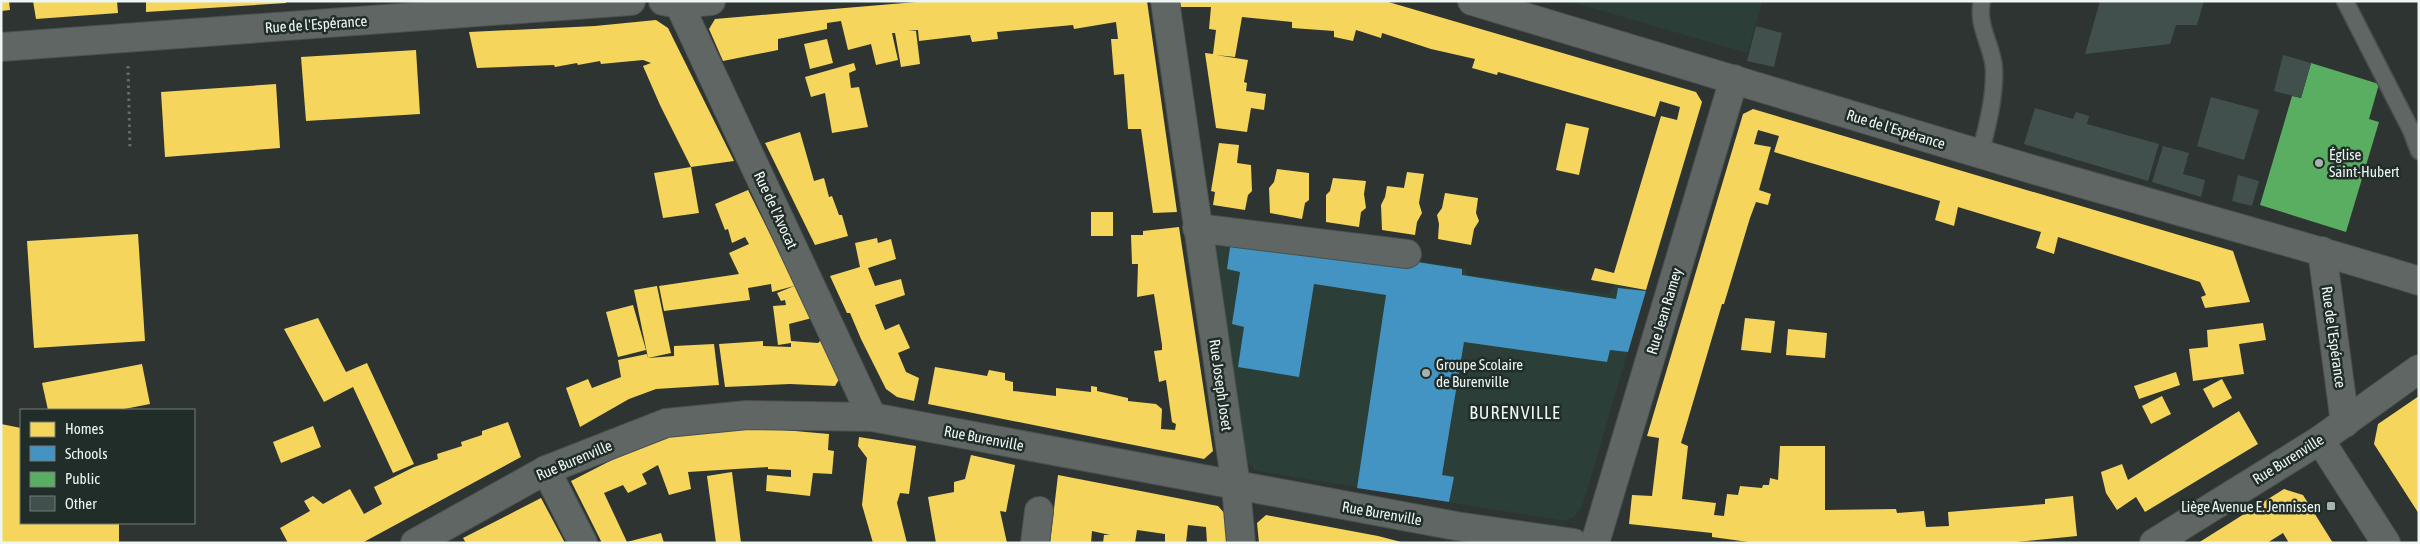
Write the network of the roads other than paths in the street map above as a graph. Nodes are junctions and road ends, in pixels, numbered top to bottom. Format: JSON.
{"nodes":[{"id":1,"x":631,"y":1,"type":"edge"},
{"id":2,"x":711,"y":1,"type":"edge"},
{"id":3,"x":1164,"y":1,"type":"edge"},
{"id":4,"x":1472,"y":1,"type":"edge"},
{"id":5,"x":1982,"y":1,"type":"edge"},
{"id":6,"x":2344,"y":1,"type":"edge"},
{"id":7,"x":670,"y":3,"type":"edge"},
{"id":8,"x":1,"y":47,"type":"edge"},
{"id":9,"x":1734,"y":79,"type":"junction"},
{"id":10,"x":2419,"y":151,"type":"edge"},
{"id":11,"x":1980,"y":154,"type":"junction"},
{"id":12,"x":1197,"y":228,"type":"junction"},
{"id":13,"x":2322,"y":251,"type":"junction"},
{"id":14,"x":1407,"y":254,"type":"dead end"},
{"id":15,"x":2419,"y":281,"type":"edge"},
{"id":16,"x":2419,"y":370,"type":"edge"},
{"id":17,"x":872,"y":417,"type":"junction"},
{"id":18,"x":2345,"y":423,"type":"junction"},
{"id":19,"x":2320,"y":440,"type":"junction"},
{"id":20,"x":546,"y":470,"type":"junction"},
{"id":21,"x":1236,"y":486,"type":"junction"},
{"id":22,"x":1039,"y":511,"type":"dead end"},
{"id":23,"x":434,"y":539,"type":"edge"},
{"id":24,"x":583,"y":543,"type":"edge"},
{"id":25,"x":1035,"y":543,"type":"edge"},
{"id":26,"x":1241,"y":543,"type":"edge"},
{"id":27,"x":1574,"y":543,"type":"edge"},
{"id":28,"x":1595,"y":543,"type":"edge"},
{"id":29,"x":2154,"y":543,"type":"edge"},
{"id":30,"x":2386,"y":543,"type":"edge"}],
"edges":[{"from":1,"to":8,"type":"street","name":"Rue de l'Espérance"},
{"from":2,"to":7,"type":"street"},
{"from":3,"to":12,"type":"street","name":"Rue Joseph Joset"},
{"from":4,"to":9,"type":"street","name":"Rue de l'Espérance"},
{"from":5,"to":11,"type":"lane"},
{"from":6,"to":10,"type":"lane"},
{"from":7,"to":17,"type":"street","name":"Rue de l'Avocat"},
{"from":9,"to":11,"type":"street","name":"Rue de l'Espérance"},
{"from":9,"to":28,"type":"street","name":"Rue Jean Ramey"},
{"from":11,"to":13,"type":"street","name":"Rue de l'Espérance"},
{"from":12,"to":14,"type":"street"},
{"from":12,"to":21,"type":"street","name":"Rue Joseph Joset"},
{"from":13,"to":15,"type":"street","name":"Rue de l'Espérance"},
{"from":13,"to":18,"type":"street","name":"Rue de l'Espérance"},
{"from":16,"to":18,"type":"street","name":"Rue Burenville"},
{"from":17,"to":20,"type":"street","name":"Rue Burenville"},
{"from":17,"to":21,"type":"street","name":"Rue Burenville"},
{"from":18,"to":19,"type":"street","name":"Rue Burenville"},
{"from":19,"to":29,"type":"street","name":"Rue Burenville"},
{"from":19,"to":30,"type":"street"},
{"from":20,"to":23,"type":"street","name":"Rue Burenville"},
{"from":20,"to":24,"type":"street"},
{"from":21,"to":26,"type":"street","name":"Rue Joseph Joset"},
{"from":21,"to":27,"type":"street","name":"Rue Burenville"},
{"from":22,"to":25,"type":"street"}]}
